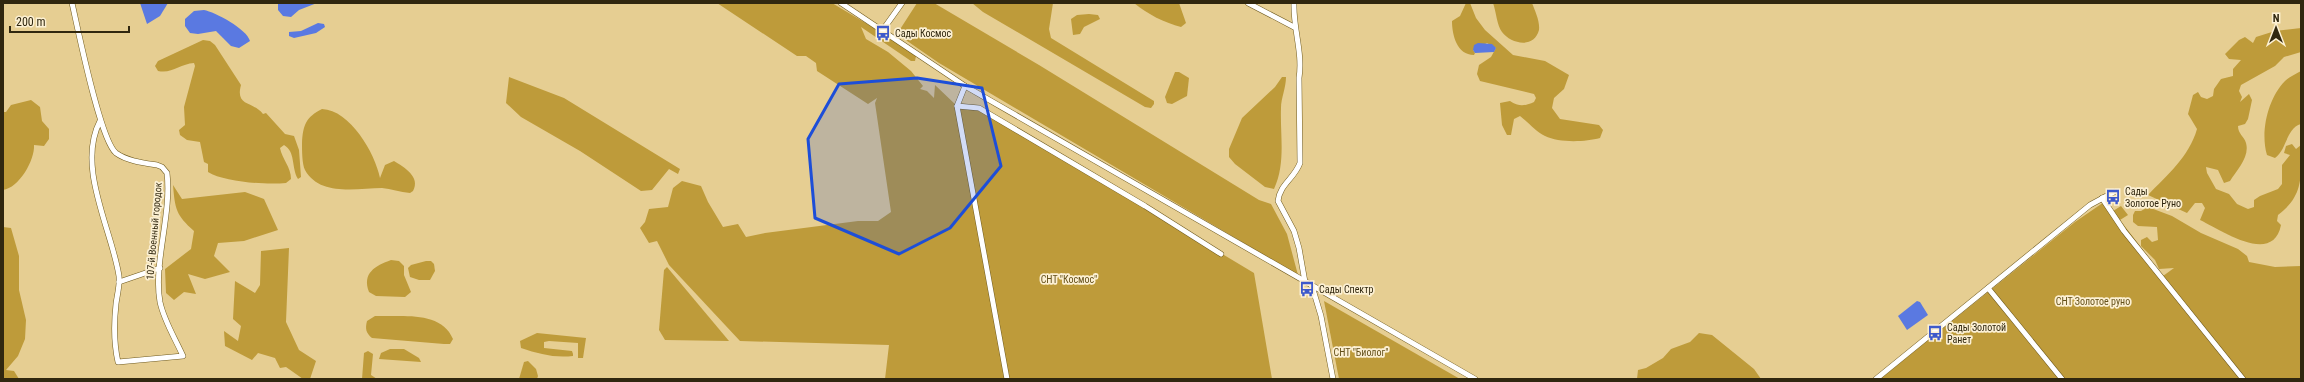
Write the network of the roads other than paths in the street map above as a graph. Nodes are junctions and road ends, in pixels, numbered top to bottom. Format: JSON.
{"nodes":[{"id":1,"x":72,"y":3,"type":"edge"},
{"id":2,"x":841,"y":3,"type":"edge"},
{"id":3,"x":902,"y":3,"type":"edge"},
{"id":4,"x":1248,"y":3,"type":"edge"},
{"id":5,"x":1294,"y":3,"type":"edge"},
{"id":6,"x":1294,"y":27,"type":"junction"},
{"id":7,"x":882,"y":31,"type":"junction"},
{"id":8,"x":965,"y":86,"type":"junction"},
{"id":9,"x":957,"y":106,"type":"junction"},
{"id":10,"x":100,"y":121,"type":"junction"},
{"id":11,"x":2114,"y":192,"type":"dead end"},
{"id":12,"x":2102,"y":198,"type":"junction"},
{"id":13,"x":1221,"y":254,"type":"dead end"},
{"id":14,"x":160,"y":268,"type":"junction"},
{"id":15,"x":119,"y":282,"type":"junction"},
{"id":16,"x":1305,"y":282,"type":"junction"},
{"id":17,"x":1312,"y":286,"type":"junction"},
{"id":18,"x":1988,"y":288,"type":"junction"},
{"id":19,"x":1007,"y":379,"type":"edge"},
{"id":20,"x":1333,"y":379,"type":"edge"},
{"id":21,"x":1475,"y":379,"type":"edge"},
{"id":22,"x":1876,"y":379,"type":"edge"},
{"id":23,"x":2062,"y":379,"type":"edge"},
{"id":24,"x":2243,"y":379,"type":"edge"}],
"edges":[{"from":1,"to":10,"type":"street","name":"107-й Военный городок"},
{"from":2,"to":7,"type":"street"},
{"from":3,"to":7,"type":"street"},
{"from":4,"to":6,"type":"street"},
{"from":5,"to":6,"type":"street"},
{"from":6,"to":16,"type":"street"},
{"from":7,"to":8,"type":"street"},
{"from":8,"to":9,"type":"street"},
{"from":8,"to":16,"type":"street"},
{"from":9,"to":13,"type":"street"},
{"from":9,"to":19,"type":"street"},
{"from":10,"to":14,"type":"street","name":"107-й Военный городок"},
{"from":10,"to":15,"type":"street"},
{"from":11,"to":12,"type":"street"},
{"from":12,"to":18,"type":"street"},
{"from":12,"to":24,"type":"street"},
{"from":14,"to":15,"type":"street"},
{"from":14,"to":15,"type":"street","name":"107-й Военный городок"},
{"from":16,"to":17,"type":"street"},
{"from":17,"to":20,"type":"street"},
{"from":17,"to":21,"type":"street"},
{"from":18,"to":22,"type":"street"},
{"from":18,"to":23,"type":"street"}]}
